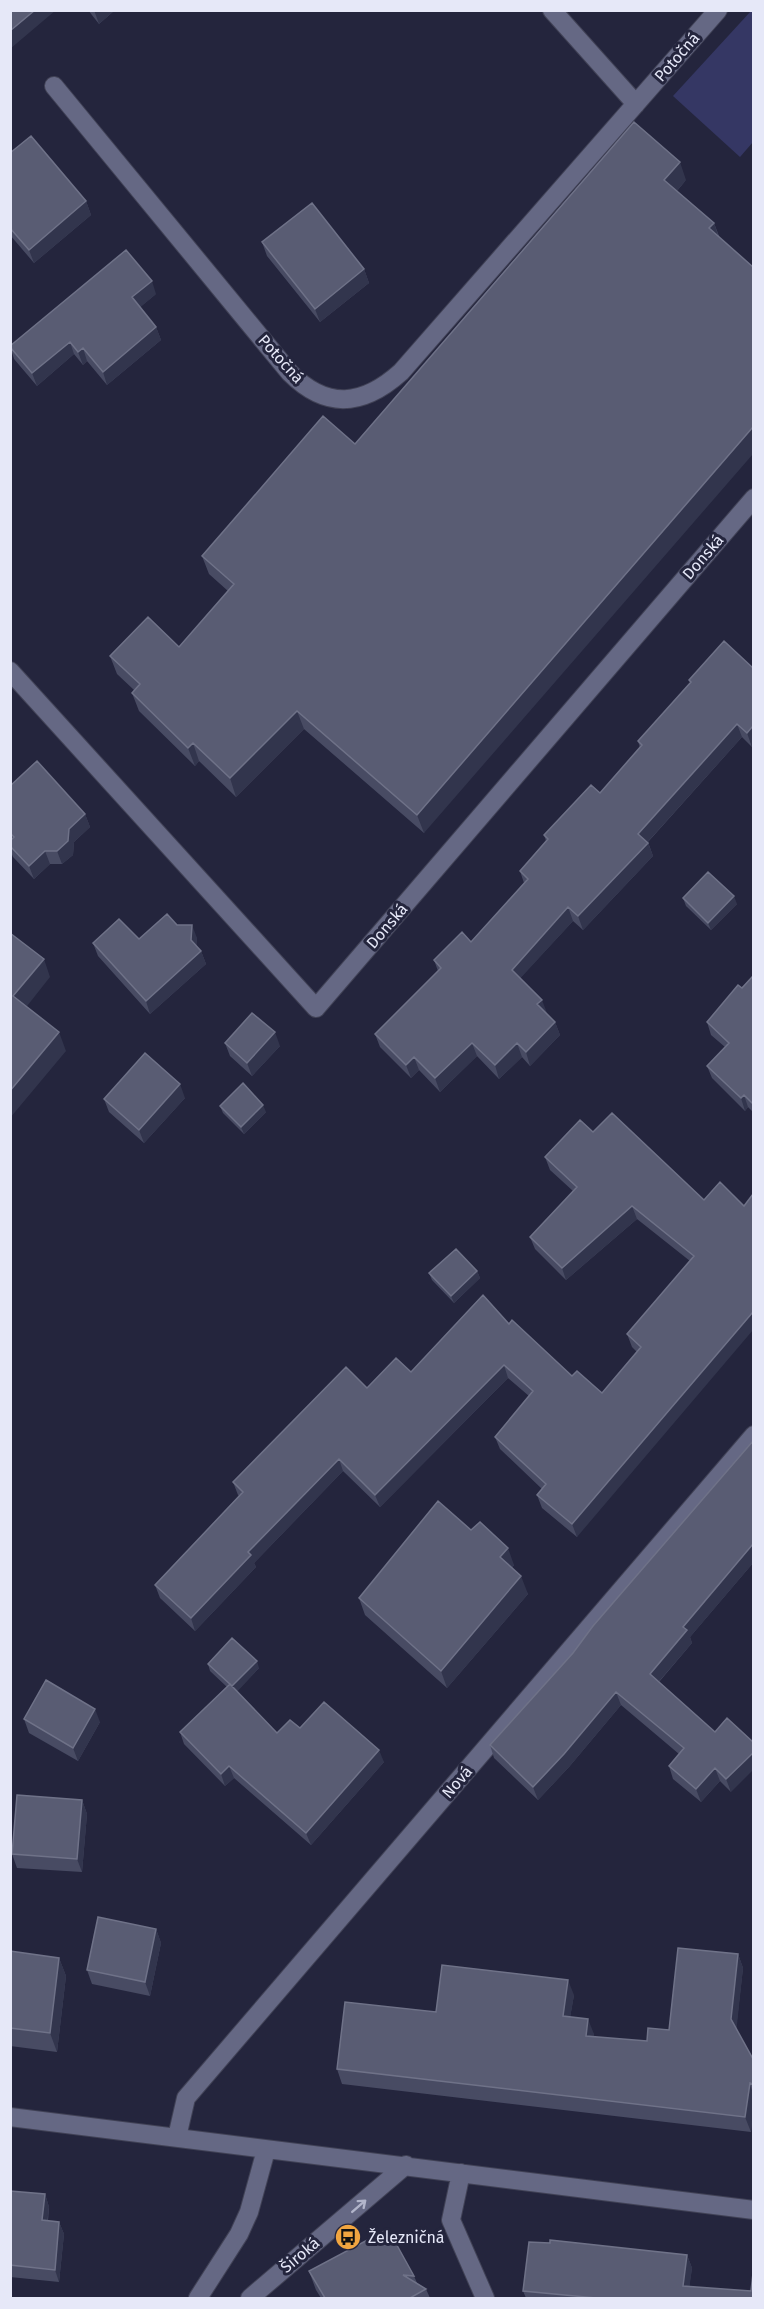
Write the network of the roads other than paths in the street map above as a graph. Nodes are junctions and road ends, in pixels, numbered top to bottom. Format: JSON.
{"nodes":[{"id":1,"x":552,"y":10,"type":"edge"},
{"id":2,"x":718,"y":10,"type":"edge"},
{"id":3,"x":54,"y":86,"type":"dead end"},
{"id":4,"x":636,"y":104,"type":"junction"},
{"id":5,"x":753,"y":498,"type":"edge"},
{"id":6,"x":10,"y":671,"type":"edge"},
{"id":7,"x":753,"y":1435,"type":"edge"},
{"id":8,"x":10,"y":2117,"type":"edge"},
{"id":9,"x":177,"y":2136,"type":"junction"},
{"id":10,"x":266,"y":2150,"type":"junction"},
{"id":11,"x":406,"y":2165,"type":"junction"},
{"id":12,"x":461,"y":2173,"type":"junction"},
{"id":13,"x":753,"y":2211,"type":"edge"},
{"id":14,"x":198,"y":2298,"type":"edge"},
{"id":15,"x":250,"y":2298,"type":"edge"},
{"id":16,"x":485,"y":2298,"type":"edge"}],
"edges":[{"from":1,"to":4,"type":"street"},
{"from":2,"to":4,"type":"street","name":"Potočná"},
{"from":3,"to":4,"type":"street","name":"Potočná"},
{"from":5,"to":6,"type":"street","name":"Donská"},
{"from":7,"to":9,"type":"street","name":"Nová"},
{"from":8,"to":9,"type":"street"},
{"from":9,"to":10,"type":"street"},
{"from":10,"to":11,"type":"street"},
{"from":10,"to":14,"type":"street"},
{"from":11,"to":12,"type":"street"},
{"from":15,"to":11,"type":"street","name":"Široká","one_way":true},
{"from":12,"to":13,"type":"street"},
{"from":12,"to":16,"type":"street"}]}
